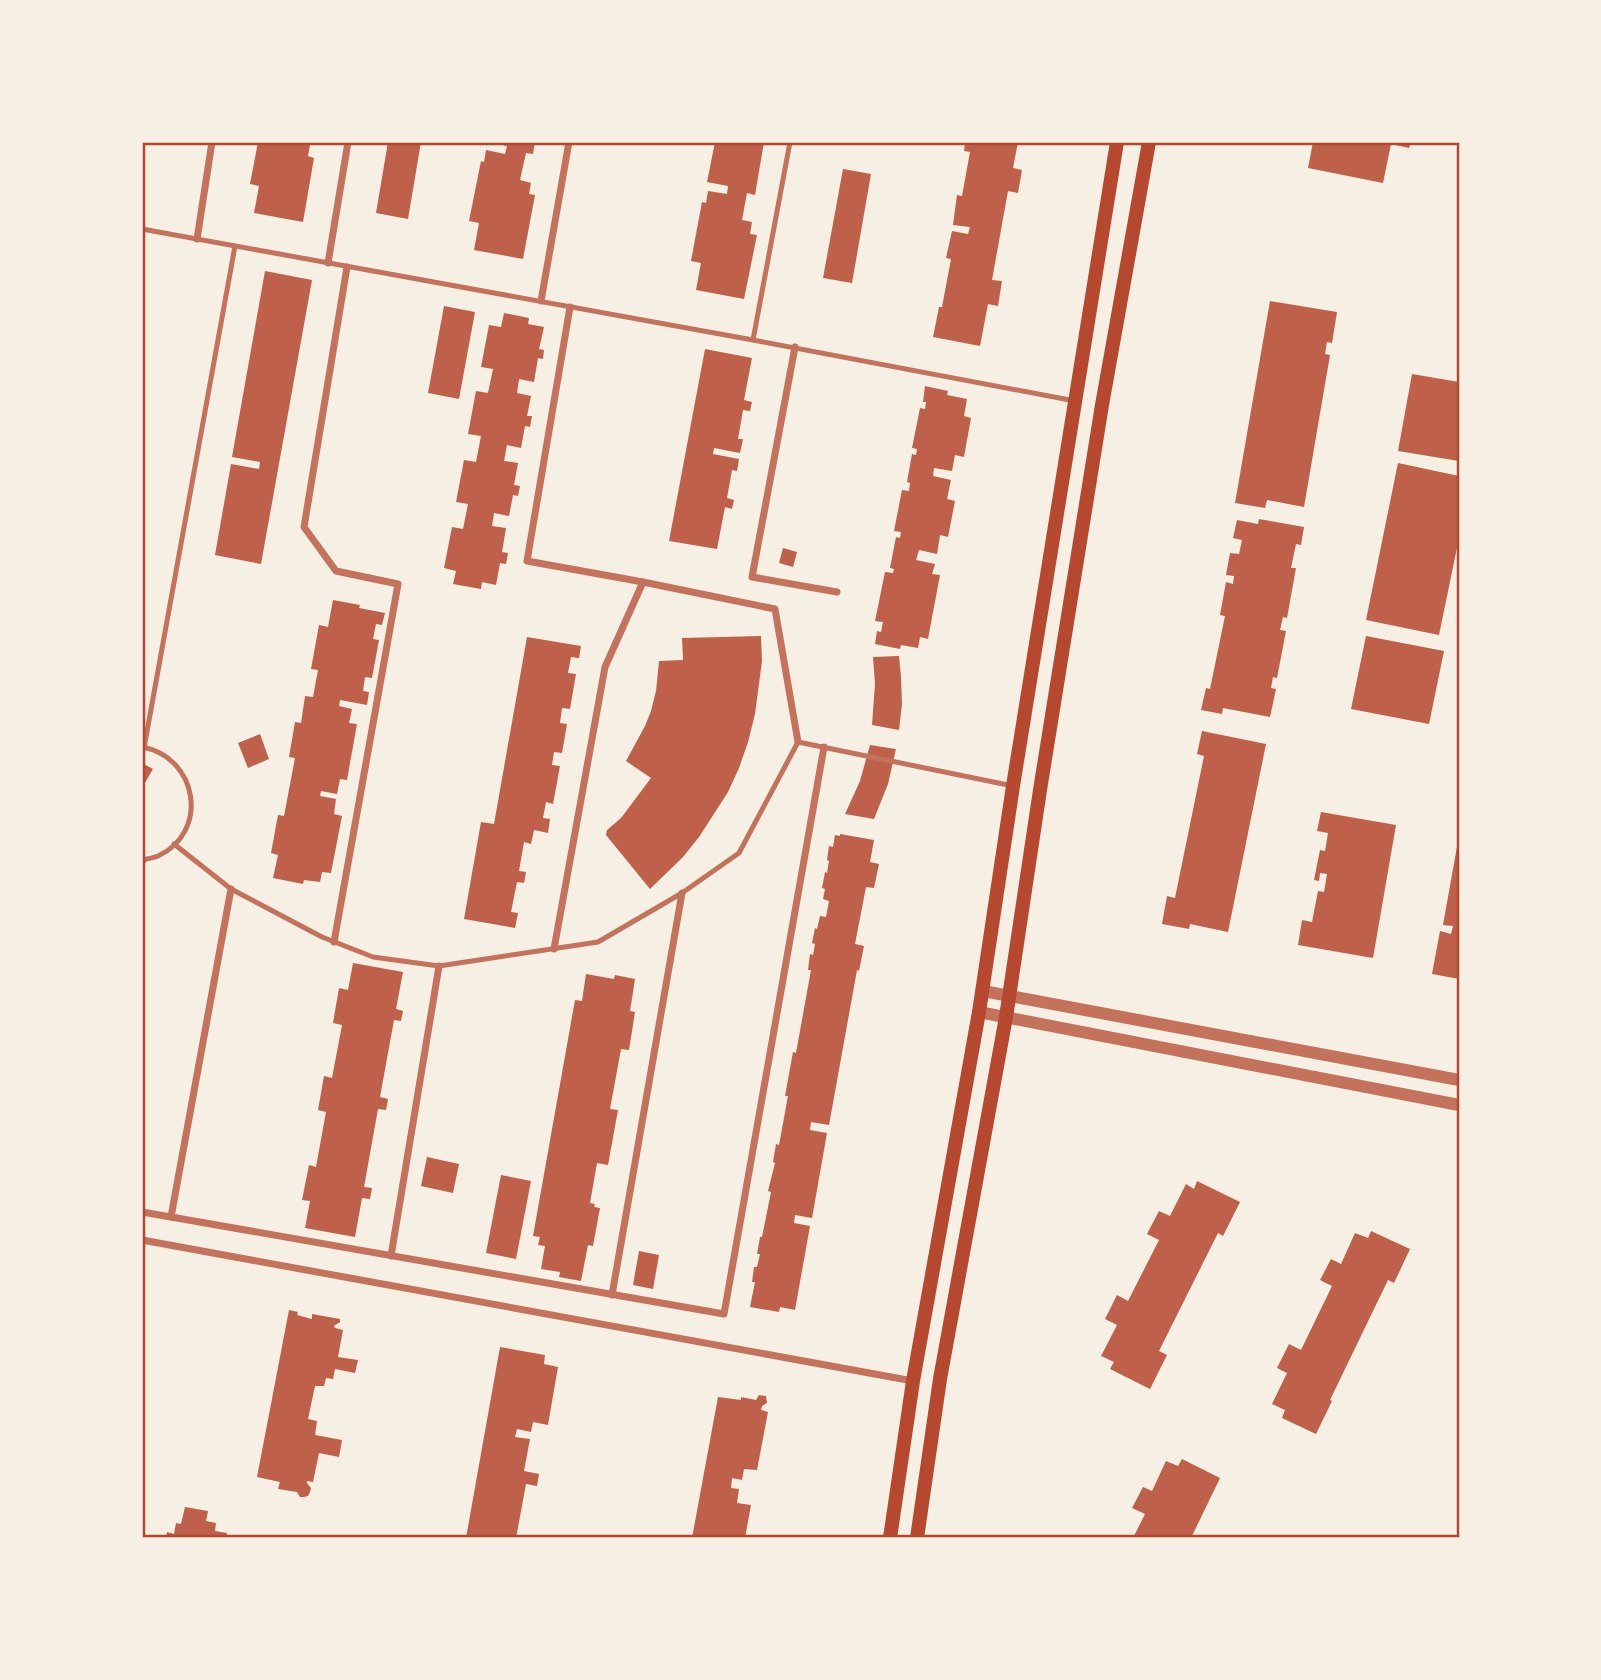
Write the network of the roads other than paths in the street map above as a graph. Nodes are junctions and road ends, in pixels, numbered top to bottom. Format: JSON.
{"nodes":[{"id":1,"x":212,"y":142,"type":"edge"},
{"id":2,"x":348,"y":142,"type":"edge"},
{"id":3,"x":569,"y":142,"type":"edge"},
{"id":4,"x":790,"y":142,"type":"edge"},
{"id":5,"x":1117,"y":142,"type":"edge"},
{"id":6,"x":1149,"y":142,"type":"edge"},
{"id":7,"x":142,"y":229,"type":"edge"},
{"id":8,"x":197,"y":239,"type":"junction"},
{"id":9,"x":235,"y":246,"type":"junction"},
{"id":10,"x":328,"y":263,"type":"junction"},
{"id":11,"x":347,"y":267,"type":"junction"},
{"id":12,"x":541,"y":301,"type":"junction"},
{"id":13,"x":570,"y":307,"type":"junction"},
{"id":14,"x":753,"y":340,"type":"junction"},
{"id":15,"x":794,"y":348,"type":"junction"},
{"id":16,"x":1075,"y":401,"type":"junction"},
{"id":17,"x":643,"y":582,"type":"junction"},
{"id":18,"x":837,"y":592,"type":"dead end"},
{"id":19,"x":798,"y":742,"type":"junction"},
{"id":20,"x":143,"y":747,"type":"edge"},
{"id":21,"x":824,"y":747,"type":"junction"},
{"id":22,"x":1013,"y":786,"type":"junction"},
{"id":23,"x":174,"y":844,"type":"junction"},
{"id":24,"x":142,"y":861,"type":"edge"},
{"id":25,"x":230,"y":889,"type":"junction"},
{"id":26,"x":682,"y":893,"type":"junction"},
{"id":27,"x":334,"y":942,"type":"junction"},
{"id":28,"x":554,"y":949,"type":"junction"},
{"id":29,"x":439,"y":966,"type":"junction"},
{"id":30,"x":983,"y":991,"type":"junction"},
{"id":31,"x":1009,"y":996,"type":"junction"},
{"id":32,"x":979,"y":1012,"type":"junction"},
{"id":33,"x":1006,"y":1017,"type":"junction"},
{"id":34,"x":1459,"y":1080,"type":"edge"},
{"id":35,"x":1459,"y":1105,"type":"edge"},
{"id":36,"x":142,"y":1212,"type":"edge"},
{"id":37,"x":171,"y":1217,"type":"junction"},
{"id":38,"x":142,"y":1240,"type":"edge"},
{"id":39,"x":391,"y":1256,"type":"junction"},
{"id":40,"x":612,"y":1295,"type":"junction"},
{"id":41,"x":913,"y":1381,"type":"junction"},
{"id":42,"x":890,"y":1538,"type":"edge"},
{"id":43,"x":917,"y":1538,"type":"edge"}],
"edges":[{"from":1,"to":8,"type":"street"},
{"from":2,"to":10,"type":"street"},
{"from":3,"to":12,"type":"street"},
{"from":4,"to":14,"type":"lane"},
{"from":5,"to":16,"type":"main road"},
{"from":6,"to":31,"type":"main road"},
{"from":7,"to":8,"type":"lane"},
{"from":8,"to":9,"type":"lane"},
{"from":9,"to":10,"type":"lane"},
{"from":9,"to":20,"type":"lane"},
{"from":10,"to":11,"type":"lane"},
{"from":11,"to":12,"type":"lane"},
{"from":11,"to":27,"type":"street"},
{"from":12,"to":13,"type":"lane"},
{"from":13,"to":14,"type":"lane"},
{"from":13,"to":17,"type":"street"},
{"from":14,"to":15,"type":"lane"},
{"from":15,"to":16,"type":"lane"},
{"from":15,"to":18,"type":"street"},
{"from":16,"to":22,"type":"main road"},
{"from":17,"to":19,"type":"street"},
{"from":17,"to":28,"type":"street"},
{"from":19,"to":21,"type":"lane"},
{"from":19,"to":26,"type":"lane"},
{"from":20,"to":23,"type":"lane"},
{"from":21,"to":22,"type":"lane"},
{"from":21,"to":40,"type":"street"},
{"from":22,"to":30,"type":"main road"},
{"from":23,"to":24,"type":"lane"},
{"from":23,"to":25,"type":"lane"},
{"from":25,"to":27,"type":"lane"},
{"from":25,"to":37,"type":"street"},
{"from":26,"to":28,"type":"lane"},
{"from":26,"to":40,"type":"street"},
{"from":27,"to":29,"type":"lane"},
{"from":28,"to":29,"type":"lane"},
{"from":29,"to":39,"type":"street"},
{"from":30,"to":31,"type":"street"},
{"from":30,"to":32,"type":"main road"},
{"from":31,"to":33,"type":"main road"},
{"from":31,"to":34,"type":"street"},
{"from":32,"to":33,"type":"street"},
{"from":32,"to":41,"type":"main road"},
{"from":33,"to":35,"type":"street"},
{"from":33,"to":43,"type":"main road"},
{"from":36,"to":37,"type":"street"},
{"from":37,"to":39,"type":"street"},
{"from":38,"to":41,"type":"street"},
{"from":39,"to":40,"type":"street"},
{"from":41,"to":42,"type":"main road"}]}
